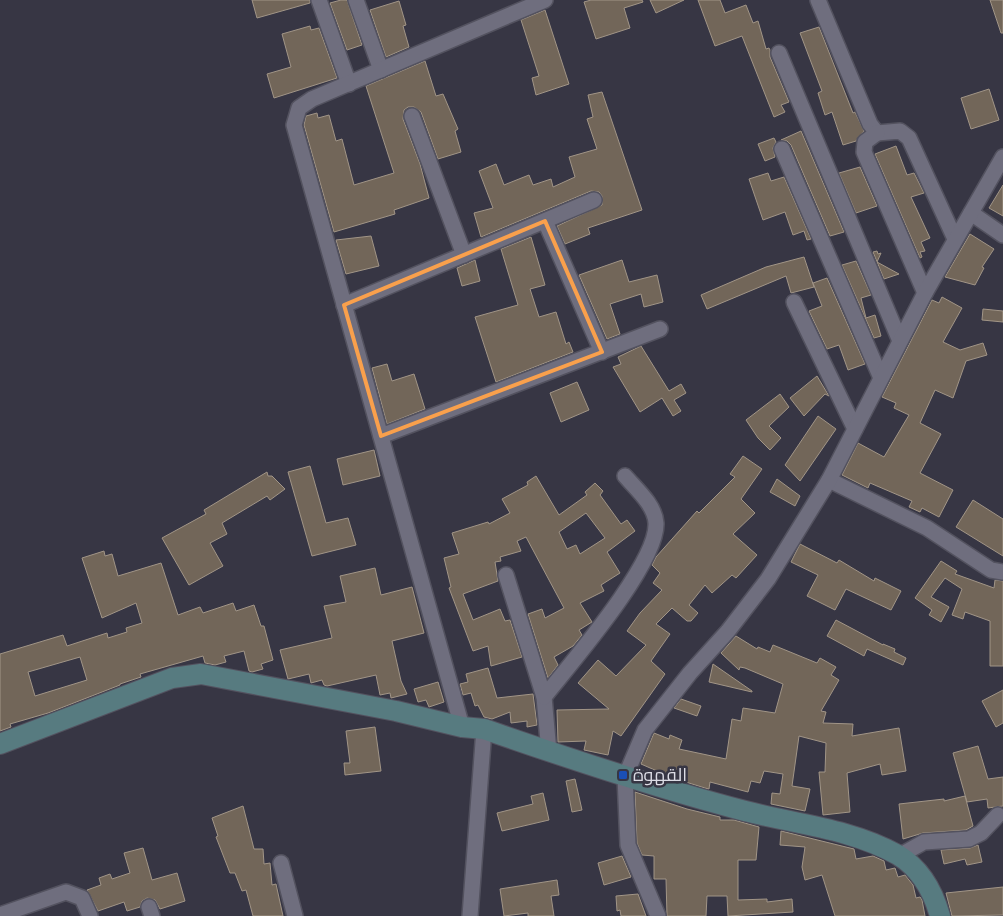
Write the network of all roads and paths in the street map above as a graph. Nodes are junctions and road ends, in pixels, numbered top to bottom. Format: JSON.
{"nodes":[{"id":1,"x":319,"y":0,"type":"edge"},
{"id":2,"x":356,"y":0,"type":"edge"},
{"id":3,"x":545,"y":0,"type":"edge"},
{"id":4,"x":818,"y":0,"type":"edge"},
{"id":5,"x":779,"y":53,"type":"dead end"},
{"id":6,"x":381,"y":70,"type":"junction"},
{"id":7,"x":348,"y":84,"type":"junction"},
{"id":8,"x":412,"y":116,"type":"dead end"},
{"id":9,"x":877,"y":133,"type":"junction"},
{"id":10,"x":782,"y":149,"type":"dead end"},
{"id":11,"x":1003,"y":157,"type":"edge"},
{"id":12,"x":997,"y":181,"type":"edge"},
{"id":13,"x":594,"y":200,"type":"dead end"},
{"id":14,"x":971,"y":213,"type":"junction"},
{"id":15,"x":545,"y":221,"type":"junction"},
{"id":16,"x":1003,"y":236,"type":"edge"},
{"id":17,"x":955,"y":239,"type":"junction"},
{"id":18,"x":464,"y":254,"type":"junction"},
{"id":19,"x":925,"y":293,"type":"junction"},
{"id":20,"x":794,"y":302,"type":"dead end"},
{"id":21,"x":344,"y":305,"type":"junction"},
{"id":22,"x":660,"y":329,"type":"dead end"},
{"id":23,"x":900,"y":341,"type":"junction"},
{"id":24,"x":602,"y":352,"type":"junction"},
{"id":25,"x":881,"y":378,"type":"junction"},
{"id":26,"x":855,"y":429,"type":"junction"},
{"id":27,"x":381,"y":436,"type":"junction"},
{"id":28,"x":625,"y":476,"type":"dead end"},
{"id":29,"x":829,"y":480,"type":"junction"},
{"id":30,"x":1003,"y":572,"type":"edge"},
{"id":31,"x":506,"y":575,"type":"dead end"},
{"id":32,"x":544,"y":697,"type":"junction"},
{"id":33,"x":462,"y":727,"type":"junction"},
{"id":34,"x":484,"y":729,"type":"junction"},
{"id":35,"x":0,"y":744,"type":"edge"},
{"id":36,"x":549,"y":752,"type":"junction"},
{"id":37,"x":625,"y":777,"type":"junction"},
{"id":38,"x":998,"y":815,"type":"dead end"},
{"id":39,"x":899,"y":856,"type":"junction"},
{"id":40,"x":281,"y":863,"type":"dead end"},
{"id":41,"x":8,"y":914,"type":"edge"},
{"id":42,"x":90,"y":916,"type":"edge"},
{"id":43,"x":295,"y":916,"type":"edge"},
{"id":44,"x":470,"y":916,"type":"edge"},
{"id":45,"x":658,"y":916,"type":"edge"},
{"id":46,"x":940,"y":916,"type":"edge"}],
"edges":[{"from":1,"to":7,"type":"street"},
{"from":2,"to":6,"type":"street"},
{"from":3,"to":6,"type":"street"},
{"from":4,"to":9,"type":"street"},
{"from":5,"to":23,"type":"street"},
{"from":6,"to":7,"type":"street"},
{"from":7,"to":21,"type":"street"},
{"from":8,"to":18,"type":"street"},
{"from":9,"to":17,"type":"street"},
{"from":9,"to":19,"type":"street"},
{"from":10,"to":25,"type":"street"},
{"from":11,"to":12,"type":"street"},
{"from":12,"to":14,"type":"street"},
{"from":13,"to":15,"type":"street"},
{"from":14,"to":16,"type":"street"},
{"from":14,"to":17,"type":"street"},
{"from":15,"to":18,"type":"street"},
{"from":15,"to":24,"type":"street"},
{"from":17,"to":19,"type":"street"},
{"from":18,"to":21,"type":"street"},
{"from":19,"to":23,"type":"street"},
{"from":20,"to":26,"type":"street"},
{"from":21,"to":27,"type":"street"},
{"from":22,"to":24,"type":"street"},
{"from":23,"to":25,"type":"street"},
{"from":24,"to":27,"type":"street"},
{"from":25,"to":26,"type":"street"},
{"from":26,"to":29,"type":"street"},
{"from":27,"to":33,"type":"street"},
{"from":28,"to":32,"type":"street"},
{"from":29,"to":30,"type":"street"},
{"from":29,"to":37,"type":"street"},
{"from":31,"to":32,"type":"street"},
{"from":32,"to":36,"type":"street"},
{"from":33,"to":34,"type":"street"},
{"from":33,"to":35,"type":"street"},
{"from":34,"to":36,"type":"street"},
{"from":34,"to":44,"type":"street"},
{"from":36,"to":37,"type":"street"},
{"from":37,"to":39,"type":"street"},
{"from":37,"to":45,"type":"street"},
{"from":38,"to":39,"type":"street"},
{"from":39,"to":46,"type":"street"},
{"from":40,"to":43,"type":"street"},
{"from":41,"to":42,"type":"street"}]}
